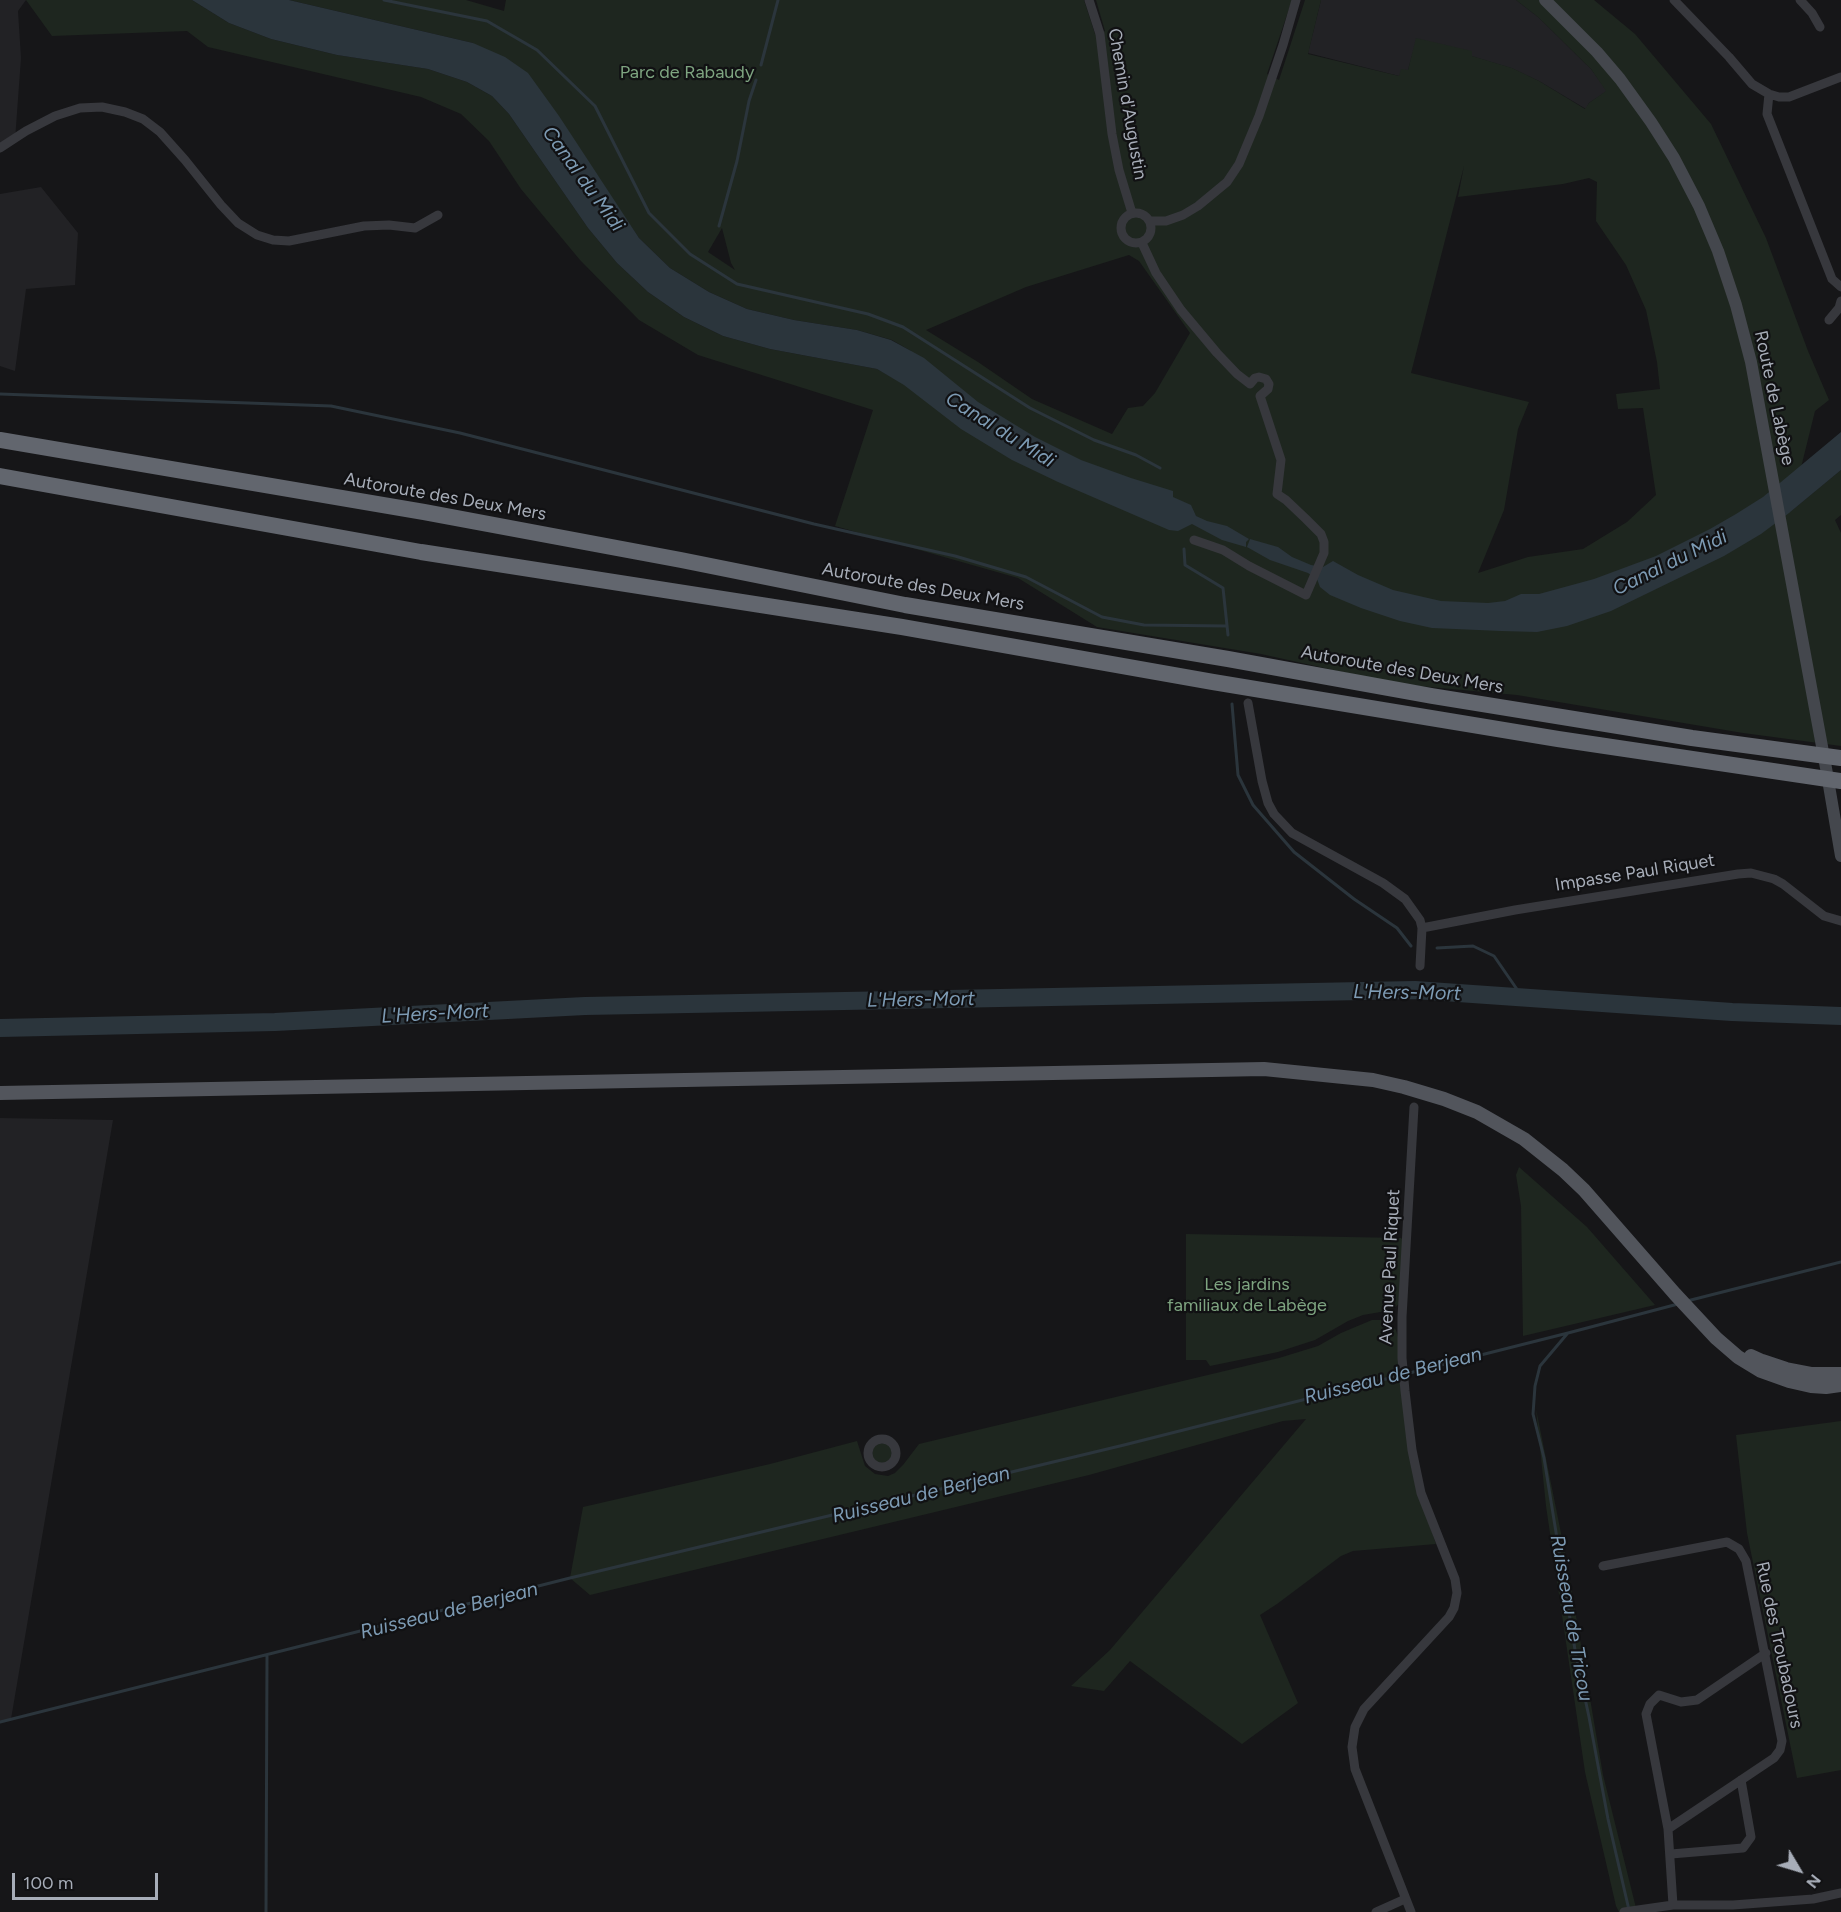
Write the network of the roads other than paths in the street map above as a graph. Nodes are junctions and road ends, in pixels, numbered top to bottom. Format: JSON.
{"nodes":[{"id":1,"x":1089,"y":0,"type":"edge"},
{"id":2,"x":1296,"y":0,"type":"edge"},
{"id":3,"x":1545,"y":0,"type":"edge"},
{"id":4,"x":1674,"y":0,"type":"edge"},
{"id":5,"x":1800,"y":0,"type":"edge"},
{"id":6,"x":1820,"y":27,"type":"dead end"},
{"id":7,"x":1841,"y":77,"type":"edge"},
{"id":8,"x":1769,"y":94,"type":"junction"},
{"id":9,"x":0,"y":148,"type":"edge"},
{"id":10,"x":1132,"y":213,"type":"junction"},
{"id":11,"x":438,"y":215,"type":"dead end"},
{"id":12,"x":1150,"y":221,"type":"junction"},
{"id":13,"x":1142,"y":243,"type":"junction"},
{"id":14,"x":1841,"y":286,"type":"edge"},
{"id":15,"x":1841,"y":301,"type":"edge"},
{"id":16,"x":1829,"y":320,"type":"dead end"},
{"id":17,"x":1250,"y":384,"type":"junction"},
{"id":18,"x":1260,"y":396,"type":"junction"},
{"id":19,"x":0,"y":441,"type":"edge"},
{"id":20,"x":0,"y":476,"type":"edge"},
{"id":21,"x":1194,"y":540,"type":"dead end"},
{"id":22,"x":1248,"y":703,"type":"dead end"},
{"id":23,"x":1841,"y":758,"type":"edge"},
{"id":24,"x":1841,"y":781,"type":"edge"},
{"id":25,"x":1841,"y":856,"type":"edge"},
{"id":26,"x":1841,"y":921,"type":"edge"},
{"id":27,"x":1422,"y":928,"type":"junction"},
{"id":28,"x":1420,"y":966,"type":"dead end"},
{"id":29,"x":0,"y":1093,"type":"edge"},
{"id":30,"x":1414,"y":1107,"type":"dead end"},
{"id":31,"x":1696,"y":1316,"type":"junction"},
{"id":32,"x":1841,"y":1374,"type":"edge"},
{"id":33,"x":1841,"y":1385,"type":"edge"},
{"id":34,"x":1604,"y":1566,"type":"dead end"},
{"id":35,"x":1766,"y":1653,"type":"junction"},
{"id":36,"x":1741,"y":1780,"type":"junction"},
{"id":37,"x":1668,"y":1829,"type":"junction"},
{"id":38,"x":1671,"y":1854,"type":"junction"},
{"id":39,"x":1841,"y":1893,"type":"edge"},
{"id":40,"x":1405,"y":1899,"type":"junction"},
{"id":41,"x":1673,"y":1905,"type":"junction"},
{"id":42,"x":1751,"y":1908,"type":"edge"},
{"id":43,"x":1376,"y":1912,"type":"edge"},
{"id":44,"x":1411,"y":1912,"type":"edge"},
{"id":45,"x":1624,"y":1912,"type":"edge"}],
"edges":[{"from":1,"to":10,"type":"street","name":"Chemin d'Augustin"},
{"from":2,"to":12,"type":"street"},
{"from":3,"to":25,"type":"street","name":"Route de Labège"},
{"from":4,"to":8,"type":"street"},
{"from":5,"to":6,"type":"street"},
{"from":7,"to":8,"type":"street"},
{"from":8,"to":14,"type":"street"},
{"from":9,"to":11,"type":"street"},
{"from":10,"to":12,"type":"street"},
{"from":10,"to":13,"type":"street"},
{"from":12,"to":13,"type":"street"},
{"from":13,"to":17,"type":"street"},
{"from":15,"to":16,"type":"street"},
{"from":17,"to":18,"type":"street"},
{"from":17,"to":18,"type":"street"},
{"from":18,"to":21,"type":"street"},
{"from":19,"to":23,"type":"highway","name":"Autoroute des Deux Mers"},
{"from":20,"to":24,"type":"highway"},
{"from":22,"to":27,"type":"street"},
{"from":26,"to":27,"type":"street","name":"Impasse Paul Riquet"},
{"from":27,"to":28,"type":"street"},
{"from":29,"to":31,"type":"main road"},
{"from":30,"to":40,"type":"street","name":"Avenue Paul Riquet"},
{"from":31,"to":32,"type":"main road"},
{"from":31,"to":33,"type":"main road"},
{"from":34,"to":35,"type":"street","name":"Rue des Troubadours"},
{"from":35,"to":36,"type":"street","name":"Rue des Troubadours"},
{"from":35,"to":37,"type":"street"},
{"from":36,"to":37,"type":"street","name":"Rue des Troubadours"},
{"from":36,"to":38,"type":"street"},
{"from":37,"to":38,"type":"street"},
{"from":38,"to":41,"type":"street"},
{"from":39,"to":42,"type":"street"},
{"from":40,"to":43,"type":"street"},
{"from":40,"to":44,"type":"street","name":"Avenue Paul Riquet"},
{"from":41,"to":42,"type":"street"},
{"from":41,"to":45,"type":"street"}]}
